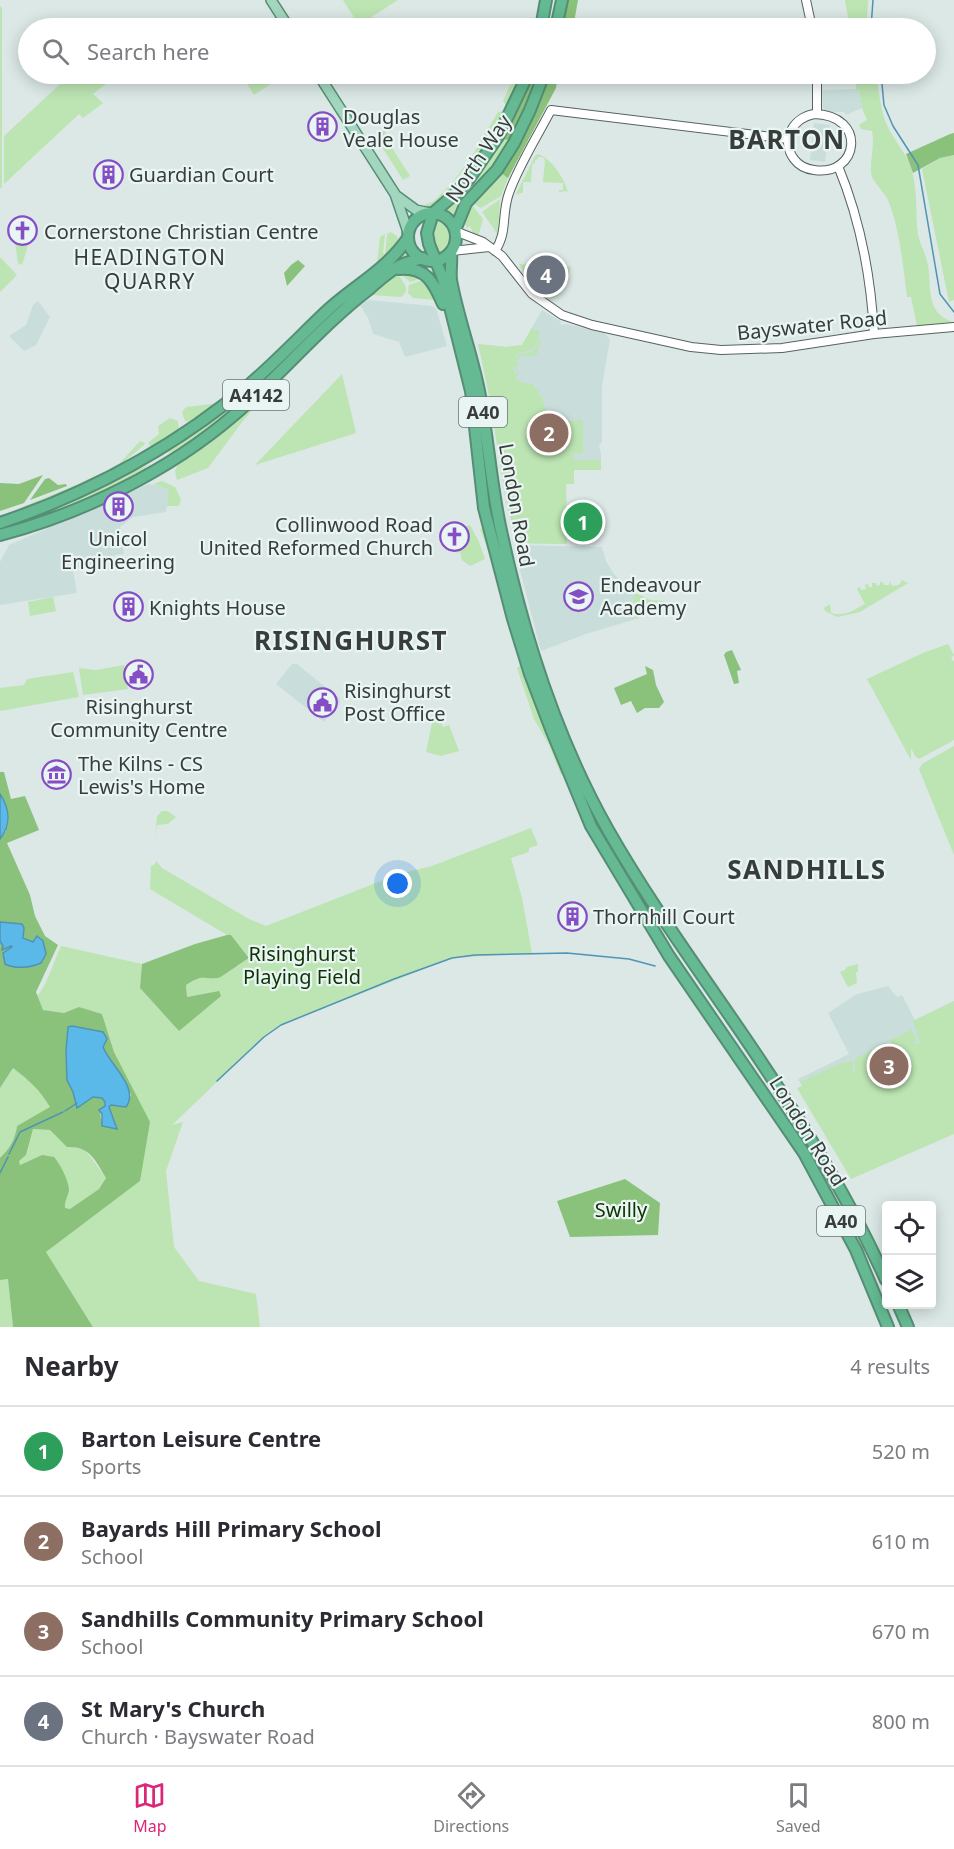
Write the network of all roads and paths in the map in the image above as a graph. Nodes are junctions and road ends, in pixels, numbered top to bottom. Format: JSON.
{"nodes":[{"id":1,"x":271,"y":0,"type":"edge"},
{"id":2,"x":546,"y":0,"type":"edge"},
{"id":3,"x":562,"y":0,"type":"edge"},
{"id":4,"x":806,"y":0,"type":"edge"},
{"id":5,"x":283,"y":18,"type":"edge"},
{"id":6,"x":543,"y":18,"type":"edge"},
{"id":7,"x":558,"y":18,"type":"edge"},
{"id":8,"x":810,"y":18,"type":"edge"},
{"id":9,"x":324,"y":84,"type":"edge"},
{"id":10,"x":523,"y":84,"type":"edge"},
{"id":11,"x":540,"y":84,"type":"edge"},
{"id":12,"x":817,"y":84,"type":"edge"},
{"id":13,"x":817,"y":114,"type":"junction"},
{"id":14,"x":788,"y":139,"type":"junction"},
{"id":15,"x":838,"y":166,"type":"junction"},
{"id":16,"x":395,"y":194,"type":"junction"},
{"id":17,"x":431,"y":213,"type":"junction"},
{"id":18,"x":455,"y":230,"type":"junction"},
{"id":19,"x":408,"y":235,"type":"junction"},
{"id":20,"x":492,"y":249,"type":"junction"},
{"id":21,"x":451,"y":251,"type":"junction"},
{"id":22,"x":428,"y":259,"type":"junction"},
{"id":23,"x":390,"y":272,"type":"junction"},
{"id":24,"x":444,"y":299,"type":"junction"},
{"id":25,"x":953,"y":327,"type":"edge"},
{"id":26,"x":874,"y":334,"type":"junction"},
{"id":27,"x":0,"y":523,"type":"edge"},
{"id":28,"x":0,"y":535,"type":"edge"},
{"id":29,"x":555,"y":728,"type":"junction"},
{"id":30,"x":882,"y":1272,"type":"edge"},
{"id":31,"x":900,"y":1309,"type":"edge"},
{"id":32,"x":888,"y":1327,"type":"edge"},
{"id":33,"x":908,"y":1327,"type":"edge"}],
"edges":[{"from":1,"to":5,"type":"main road"},
{"from":2,"to":6,"type":"highway"},
{"from":3,"to":7,"type":"highway"},
{"from":4,"to":8,"type":"street"},
{"from":9,"to":16,"type":"main road"},
{"from":10,"to":17,"type":"highway","name":"North Way"},
{"from":11,"to":18,"type":"highway","name":"North Way"},
{"from":12,"to":13,"type":"street"},
{"from":13,"to":14,"type":"street"},
{"from":13,"to":15,"type":"street"},
{"from":14,"to":15,"type":"street"},
{"from":14,"to":20,"type":"street","name":"North Way"},
{"from":15,"to":26,"type":"street"},
{"from":16,"to":17,"type":"main road"},
{"from":16,"to":19,"type":"main road"},
{"from":17,"to":18,"type":"highway"},
{"from":17,"to":19,"type":"highway","name":"North Way"},
{"from":17,"to":22,"type":"highway"},
{"from":18,"to":20,"type":"street","name":"Bayswater Road"},
{"from":18,"to":21,"type":"highway","name":"North Way"},
{"from":19,"to":22,"type":"highway"},
{"from":19,"to":27,"type":"highway","number":"A4142"},
{"from":20,"to":21,"type":"street"},
{"from":20,"to":26,"type":"street","name":"Bayswater Road"},
{"from":21,"to":22,"type":"highway"},
{"from":21,"to":29,"type":"highway","name":"London Road","number":"A40"},
{"from":22,"to":23,"type":"highway","number":"A4142"},
{"from":22,"to":24,"type":"highway"},
{"from":22,"to":24,"type":"highway"},
{"from":23,"to":24,"type":"highway"},
{"from":23,"to":28,"type":"highway","number":"A4142"},
{"from":24,"to":29,"type":"highway","name":"London Road","number":"A40"},
{"from":25,"to":26,"type":"street","name":"Bayswater Road"},
{"from":29,"to":30,"type":"highway","name":"London Road","number":"A40"},
{"from":29,"to":32,"type":"highway","name":"London Road","number":"A40"},
{"from":31,"to":33,"type":"highway"}]}
